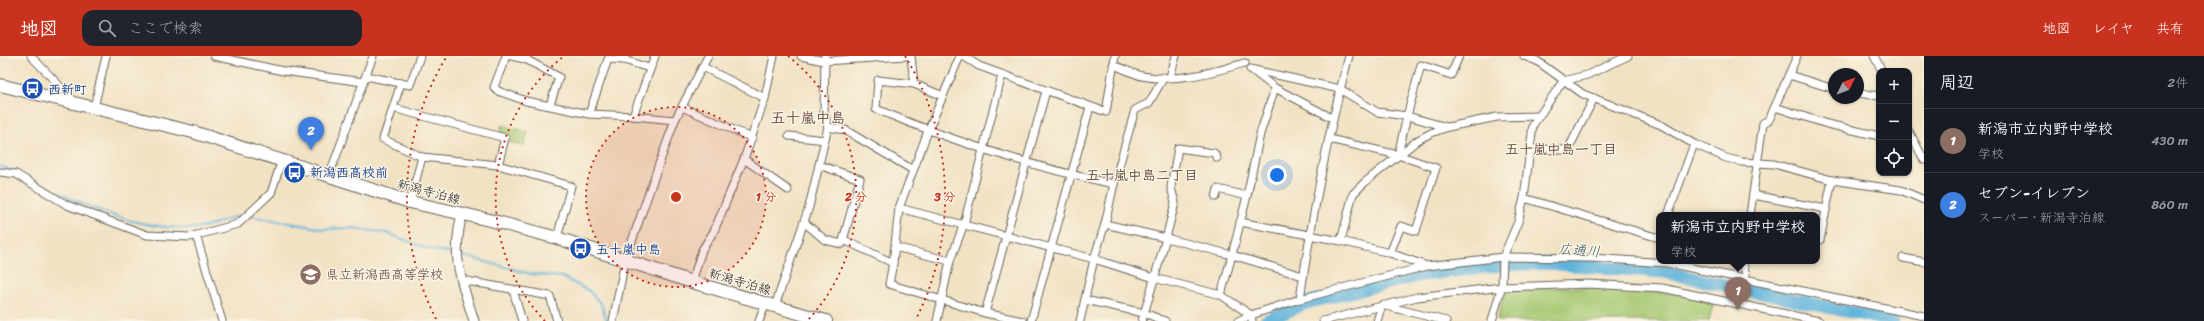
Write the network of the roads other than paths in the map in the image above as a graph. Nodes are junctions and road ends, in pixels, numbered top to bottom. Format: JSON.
{"nodes":[{"id":1,"x":31,"y":56,"type":"edge"},
{"id":2,"x":106,"y":56,"type":"edge"},
{"id":3,"x":214,"y":56,"type":"edge"},
{"id":4,"x":373,"y":56,"type":"edge"},
{"id":5,"x":420,"y":56,"type":"edge"},
{"id":6,"x":506,"y":56,"type":"edge"},
{"id":7,"x":511,"y":56,"type":"edge"},
{"id":8,"x":654,"y":56,"type":"edge"},
{"id":9,"x":708,"y":56,"type":"edge"},
{"id":10,"x":774,"y":56,"type":"edge"},
{"id":11,"x":801,"y":56,"type":"edge"},
{"id":12,"x":906,"y":56,"type":"edge"},
{"id":13,"x":911,"y":56,"type":"edge"},
{"id":14,"x":962,"y":56,"type":"edge"},
{"id":15,"x":1115,"y":56,"type":"edge"},
{"id":16,"x":1176,"y":56,"type":"edge"},
{"id":17,"x":1349,"y":56,"type":"edge"},
{"id":18,"x":1460,"y":56,"type":"edge"},
{"id":19,"x":1524,"y":56,"type":"edge"},
{"id":20,"x":1628,"y":56,"type":"edge"},
{"id":21,"x":1797,"y":56,"type":"edge"},
{"id":22,"x":1874,"y":56,"type":"edge"},
{"id":23,"x":526,"y":57,"type":"edge"},
{"id":24,"x":625,"y":58,"type":"edge"},
{"id":25,"x":825,"y":59,"type":"edge"},
{"id":26,"x":1245,"y":59,"type":"edge"},
{"id":27,"x":1538,"y":59,"type":"edge"},
{"id":28,"x":1114,"y":65,"type":"junction"},
{"id":29,"x":703,"y":67,"type":"junction"},
{"id":30,"x":649,"y":68,"type":"junction"},
{"id":31,"x":1880,"y":68,"type":"edge"},
{"id":32,"x":1250,"y":69,"type":"junction"},
{"id":33,"x":1002,"y":75,"type":"junction"},
{"id":34,"x":1789,"y":75,"type":"junction"},
{"id":35,"x":1167,"y":77,"type":"junction"},
{"id":36,"x":364,"y":79,"type":"junction"},
{"id":37,"x":1563,"y":82,"type":"junction"},
{"id":38,"x":401,"y":83,"type":"junction"},
{"id":39,"x":914,"y":84,"type":"junction"},
{"id":40,"x":0,"y":85,"type":"edge"},
{"id":41,"x":1828,"y":87,"type":"edge"},
{"id":42,"x":1275,"y":88,"type":"junction"},
{"id":43,"x":1340,"y":89,"type":"junction"},
{"id":44,"x":1046,"y":91,"type":"junction"},
{"id":45,"x":1864,"y":94,"type":"edge"},
{"id":46,"x":943,"y":96,"type":"junction"},
{"id":47,"x":1876,"y":96,"type":"edge"},
{"id":48,"x":765,"y":98,"type":"junction"},
{"id":49,"x":1594,"y":98,"type":"junction"},
{"id":50,"x":78,"y":104,"type":"junction"},
{"id":51,"x":550,"y":105,"type":"junction"},
{"id":52,"x":682,"y":107,"type":"junction"},
{"id":53,"x":1090,"y":107,"type":"junction"},
{"id":54,"x":94,"y":108,"type":"junction"},
{"id":55,"x":393,"y":108,"type":"junction"},
{"id":56,"x":1775,"y":108,"type":"junction"},
{"id":57,"x":589,"y":114,"type":"junction"},
{"id":58,"x":633,"y":116,"type":"junction"},
{"id":59,"x":1407,"y":116,"type":"junction"},
{"id":60,"x":1539,"y":116,"type":"junction"},
{"id":61,"x":1332,"y":118,"type":"junction"},
{"id":62,"x":675,"y":120,"type":"junction"},
{"id":63,"x":828,"y":127,"type":"junction"},
{"id":64,"x":1448,"y":127,"type":"junction"},
{"id":65,"x":928,"y":131,"type":"junction"},
{"id":66,"x":1876,"y":135,"type":"edge"},
{"id":67,"x":789,"y":136,"type":"dead end"},
{"id":68,"x":752,"y":138,"type":"junction"},
{"id":69,"x":1329,"y":139,"type":"junction"},
{"id":70,"x":825,"y":140,"type":"junction"},
{"id":71,"x":1694,"y":144,"type":"junction"},
{"id":72,"x":1912,"y":144,"type":"edge"},
{"id":73,"x":983,"y":149,"type":"junction"},
{"id":74,"x":1530,"y":149,"type":"junction"},
{"id":75,"x":1398,"y":155,"type":"junction"},
{"id":76,"x":422,"y":157,"type":"junction"},
{"id":77,"x":1217,"y":158,"type":"dead end"},
{"id":78,"x":744,"y":159,"type":"junction"},
{"id":79,"x":282,"y":160,"type":"junction"},
{"id":80,"x":1924,"y":160,"type":"edge"},
{"id":81,"x":1026,"y":161,"type":"junction"},
{"id":82,"x":1757,"y":163,"type":"junction"},
{"id":83,"x":498,"y":165,"type":"junction"},
{"id":84,"x":819,"y":165,"type":"junction"},
{"id":85,"x":913,"y":170,"type":"junction"},
{"id":86,"x":0,"y":172,"type":"edge"},
{"id":87,"x":1071,"y":175,"type":"junction"},
{"id":88,"x":328,"y":176,"type":"junction"},
{"id":89,"x":1832,"y":180,"type":"junction"},
{"id":90,"x":1114,"y":184,"type":"junction"},
{"id":91,"x":788,"y":190,"type":"dead end"},
{"id":92,"x":1753,"y":195,"type":"junction"},
{"id":93,"x":1247,"y":196,"type":"junction"},
{"id":94,"x":1216,"y":197,"type":"dead end"},
{"id":95,"x":1524,"y":198,"type":"junction"},
{"id":96,"x":1924,"y":200,"type":"edge"},
{"id":97,"x":410,"y":202,"type":"junction"},
{"id":98,"x":899,"y":208,"type":"junction"},
{"id":99,"x":1826,"y":209,"type":"junction"},
{"id":100,"x":1669,"y":212,"type":"edge"},
{"id":101,"x":1750,"y":212,"type":"edge"},
{"id":102,"x":462,"y":214,"type":"junction"},
{"id":103,"x":804,"y":222,"type":"junction"},
{"id":104,"x":1240,"y":222,"type":"junction"},
{"id":105,"x":964,"y":224,"type":"junction"},
{"id":106,"x":1105,"y":224,"type":"junction"},
{"id":107,"x":196,"y":235,"type":"junction"},
{"id":108,"x":1309,"y":235,"type":"junction"},
{"id":109,"x":1006,"y":236,"type":"junction"},
{"id":110,"x":1656,"y":237,"type":"edge"},
{"id":111,"x":557,"y":238,"type":"junction"},
{"id":112,"x":1166,"y":238,"type":"junction"},
{"id":113,"x":844,"y":240,"type":"junction"},
{"id":114,"x":1820,"y":240,"type":"edge"},
{"id":115,"x":1341,"y":241,"type":"junction"},
{"id":116,"x":895,"y":246,"type":"junction"},
{"id":117,"x":1051,"y":248,"type":"junction"},
{"id":118,"x":1390,"y":253,"type":"junction"},
{"id":119,"x":1232,"y":255,"type":"junction"},
{"id":120,"x":1094,"y":258,"type":"junction"},
{"id":121,"x":1903,"y":258,"type":"dead end"},
{"id":122,"x":1503,"y":259,"type":"junction"},
{"id":123,"x":625,"y":261,"type":"junction"},
{"id":124,"x":950,"y":261,"type":"junction"},
{"id":125,"x":1656,"y":262,"type":"edge"},
{"id":126,"x":1924,"y":262,"type":"edge"},
{"id":127,"x":893,"y":263,"type":"junction"},
{"id":128,"x":1672,"y":264,"type":"edge"},
{"id":129,"x":1742,"y":264,"type":"edge"},
{"id":130,"x":1427,"y":266,"type":"junction"},
{"id":131,"x":1303,"y":276,"type":"junction"},
{"id":132,"x":1154,"y":278,"type":"junction"},
{"id":133,"x":1745,"y":279,"type":"junction"},
{"id":134,"x":461,"y":280,"type":"junction"},
{"id":135,"x":692,"y":282,"type":"junction"},
{"id":136,"x":1502,"y":286,"type":"junction"},
{"id":137,"x":513,"y":290,"type":"junction"},
{"id":138,"x":1221,"y":295,"type":"junction"},
{"id":139,"x":1300,"y":299,"type":"junction"},
{"id":140,"x":1085,"y":300,"type":"junction"},
{"id":141,"x":1740,"y":300,"type":"dead end"},
{"id":142,"x":942,"y":301,"type":"junction"},
{"id":143,"x":770,"y":305,"type":"junction"},
{"id":144,"x":1382,"y":306,"type":"junction"},
{"id":145,"x":1924,"y":308,"type":"edge"},
{"id":146,"x":985,"y":313,"type":"junction"},
{"id":147,"x":1144,"y":313,"type":"junction"},
{"id":148,"x":1923,"y":316,"type":"edge"},
{"id":149,"x":1251,"y":317,"type":"edge"},
{"id":150,"x":222,"y":321,"type":"edge"},
{"id":151,"x":474,"y":321,"type":"edge"},
{"id":152,"x":522,"y":321,"type":"edge"},
{"id":153,"x":557,"y":321,"type":"edge"},
{"id":154,"x":613,"y":321,"type":"edge"},
{"id":155,"x":759,"y":321,"type":"edge"},
{"id":156,"x":826,"y":321,"type":"edge"},
{"id":157,"x":937,"y":321,"type":"edge"},
{"id":158,"x":1024,"y":321,"type":"edge"},
{"id":159,"x":1031,"y":321,"type":"edge"},
{"id":160,"x":1080,"y":321,"type":"edge"},
{"id":161,"x":1142,"y":321,"type":"edge"},
{"id":162,"x":1165,"y":321,"type":"edge"},
{"id":163,"x":1238,"y":321,"type":"edge"},
{"id":164,"x":1324,"y":321,"type":"edge"},
{"id":165,"x":1377,"y":321,"type":"edge"},
{"id":166,"x":1446,"y":321,"type":"edge"},
{"id":167,"x":1492,"y":321,"type":"edge"},
{"id":168,"x":1819,"y":321,"type":"edge"}],
"edges":[{"from":1,"to":50,"type":"street"},
{"from":2,"to":54,"type":"street"},
{"from":3,"to":36,"type":"street"},
{"from":4,"to":36,"type":"street"},
{"from":5,"to":38,"type":"street"},
{"from":6,"to":51,"type":"street"},
{"from":7,"to":23,"type":"street"},
{"from":8,"to":30,"type":"street"},
{"from":9,"to":29,"type":"street"},
{"from":10,"to":48,"type":"street"},
{"from":11,"to":25,"type":"street"},
{"from":12,"to":25,"type":"street"},
{"from":13,"to":39,"type":"street"},
{"from":14,"to":33,"type":"street"},
{"from":14,"to":46,"type":"street"},
{"from":15,"to":28,"type":"street"},
{"from":16,"to":35,"type":"street"},
{"from":17,"to":43,"type":"street"},
{"from":18,"to":59,"type":"street"},
{"from":19,"to":27,"type":"street"},
{"from":20,"to":37,"type":"street"},
{"from":21,"to":34,"type":"street"},
{"from":22,"to":31,"type":"street"},
{"from":23,"to":51,"type":"street"},
{"from":24,"to":30,"type":"street"},
{"from":24,"to":57,"type":"street"},
{"from":25,"to":63,"type":"street"},
{"from":26,"to":32,"type":"street"},
{"from":26,"to":35,"type":"street"},
{"from":27,"to":37,"type":"street"},
{"from":28,"to":35,"type":"street"},
{"from":28,"to":53,"type":"street"},
{"from":29,"to":48,"type":"street"},
{"from":29,"to":52,"type":"street"},
{"from":30,"to":58,"type":"street"},
{"from":32,"to":42,"type":"street"},
{"from":32,"to":43,"type":"street"},
{"from":33,"to":44,"type":"street"},
{"from":33,"to":73,"type":"street"},
{"from":34,"to":41,"type":"street"},
{"from":34,"to":56,"type":"street"},
{"from":35,"to":90,"type":"street"},
{"from":36,"to":38,"type":"street"},
{"from":36,"to":88,"type":"street"},
{"from":37,"to":49,"type":"street"},
{"from":37,"to":60,"type":"street"},
{"from":38,"to":55,"type":"street"},
{"from":39,"to":46,"type":"street"},
{"from":39,"to":65,"type":"street"},
{"from":40,"to":50,"type":"main road","name":"新潟寺泊線"},
{"from":42,"to":61,"type":"street"},
{"from":42,"to":93,"type":"street"},
{"from":43,"to":59,"type":"street"},
{"from":43,"to":61,"type":"street"},
{"from":44,"to":53,"type":"street"},
{"from":44,"to":81,"type":"street"},
{"from":45,"to":47,"type":"street"},
{"from":46,"to":65,"type":"street"},
{"from":48,"to":68,"type":"street"},
{"from":49,"to":71,"type":"street"},
{"from":49,"to":74,"type":"street"},
{"from":50,"to":54,"type":"main road","name":"新潟寺泊線"},
{"from":51,"to":57,"type":"street"},
{"from":52,"to":62,"type":"street"},
{"from":52,"to":68,"type":"street"},
{"from":53,"to":87,"type":"street"},
{"from":54,"to":79,"type":"main road","name":"新潟寺泊線"},
{"from":55,"to":76,"type":"street"},
{"from":55,"to":83,"type":"street"},
{"from":56,"to":66,"type":"street"},
{"from":56,"to":82,"type":"street"},
{"from":57,"to":58,"type":"street"},
{"from":58,"to":62,"type":"street"},
{"from":59,"to":64,"type":"street"},
{"from":59,"to":75,"type":"street"},
{"from":60,"to":64,"type":"street"},
{"from":60,"to":74,"type":"street"},
{"from":61,"to":69,"type":"street"},
{"from":62,"to":123,"type":"street"},
{"from":63,"to":70,"type":"street"},
{"from":63,"to":85,"type":"street"},
{"from":64,"to":75,"type":"street"},
{"from":65,"to":73,"type":"street"},
{"from":65,"to":85,"type":"street"},
{"from":67,"to":70,"type":"street"},
{"from":68,"to":78,"type":"street"},
{"from":69,"to":75,"type":"street"},
{"from":69,"to":108,"type":"street"},
{"from":70,"to":84,"type":"street"},
{"from":71,"to":82,"type":"street"},
{"from":71,"to":100,"type":"street"},
{"from":72,"to":80,"type":"street"},
{"from":73,"to":81,"type":"street"},
{"from":73,"to":105,"type":"street"},
{"from":74,"to":95,"type":"street"},
{"from":75,"to":115,"type":"street"},
{"from":75,"to":118,"type":"street"},
{"from":76,"to":83,"type":"street"},
{"from":76,"to":97,"type":"street"},
{"from":77,"to":112,"type":"street"},
{"from":78,"to":91,"type":"street"},
{"from":78,"to":135,"type":"street"},
{"from":79,"to":88,"type":"main road","name":"新潟寺泊線"},
{"from":79,"to":107,"type":"street"},
{"from":81,"to":87,"type":"street"},
{"from":81,"to":109,"type":"street"},
{"from":82,"to":89,"type":"street"},
{"from":82,"to":92,"type":"street"},
{"from":83,"to":111,"type":"street"},
{"from":84,"to":103,"type":"street"},
{"from":84,"to":113,"type":"street"},
{"from":85,"to":98,"type":"street"},
{"from":86,"to":107,"type":"street"},
{"from":87,"to":90,"type":"street"},
{"from":87,"to":117,"type":"street"},
{"from":88,"to":97,"type":"main road","name":"新潟寺泊線"},
{"from":89,"to":96,"type":"street"},
{"from":89,"to":99,"type":"street"},
{"from":90,"to":106,"type":"street"},
{"from":92,"to":99,"type":"street"},
{"from":92,"to":101,"type":"street"},
{"from":93,"to":94,"type":"street"},
{"from":93,"to":104,"type":"street"},
{"from":95,"to":110,"type":"street"},
{"from":95,"to":122,"type":"street"},
{"from":97,"to":102,"type":"main road","name":"新潟寺泊線"},
{"from":98,"to":105,"type":"street"},
{"from":98,"to":116,"type":"street"},
{"from":99,"to":114,"type":"street"},
{"from":102,"to":111,"type":"main road","name":"新潟寺泊線"},
{"from":102,"to":134,"type":"street"},
{"from":103,"to":113,"type":"street"},
{"from":103,"to":143,"type":"street"},
{"from":104,"to":108,"type":"street"},
{"from":104,"to":119,"type":"street"},
{"from":105,"to":109,"type":"street"},
{"from":105,"to":124,"type":"street"},
{"from":106,"to":112,"type":"street"},
{"from":106,"to":120,"type":"street"},
{"from":107,"to":150,"type":"street"},
{"from":108,"to":115,"type":"street"},
{"from":108,"to":131,"type":"street"},
{"from":109,"to":117,"type":"street"},
{"from":109,"to":146,"type":"street"},
{"from":111,"to":123,"type":"main road","name":"新潟寺泊線"},
{"from":112,"to":119,"type":"street"},
{"from":112,"to":132,"type":"street"},
{"from":113,"to":127,"type":"street"},
{"from":115,"to":118,"type":"street"},
{"from":116,"to":124,"type":"street"},
{"from":116,"to":127,"type":"street"},
{"from":117,"to":120,"type":"street"},
{"from":117,"to":159,"type":"street"},
{"from":118,"to":130,"type":"street"},
{"from":119,"to":131,"type":"street"},
{"from":119,"to":138,"type":"street"},
{"from":120,"to":132,"type":"street"},
{"from":120,"to":140,"type":"street"},
{"from":121,"to":126,"type":"street"},
{"from":122,"to":125,"type":"street"},
{"from":122,"to":130,"type":"street"},
{"from":122,"to":136,"type":"street"},
{"from":123,"to":135,"type":"main road","name":"新潟寺泊線"},
{"from":123,"to":154,"type":"street"},
{"from":124,"to":142,"type":"street"},
{"from":127,"to":142,"type":"street"},
{"from":128,"to":133,"type":"street"},
{"from":129,"to":133,"type":"street"},
{"from":130,"to":139,"type":"street"},
{"from":131,"to":139,"type":"street"},
{"from":132,"to":138,"type":"street"},
{"from":132,"to":147,"type":"street"},
{"from":133,"to":141,"type":"street"},
{"from":133,"to":148,"type":"street"},
{"from":134,"to":137,"type":"street"},
{"from":134,"to":151,"type":"street"},
{"from":135,"to":143,"type":"main road","name":"新潟寺泊線"},
{"from":136,"to":144,"type":"street"},
{"from":136,"to":167,"type":"street"},
{"from":136,"to":168,"type":"street"},
{"from":137,"to":152,"type":"street"},
{"from":137,"to":153,"type":"street"},
{"from":138,"to":149,"type":"street"},
{"from":139,"to":149,"type":"street"},
{"from":140,"to":147,"type":"street"},
{"from":140,"to":160,"type":"street"},
{"from":142,"to":146,"type":"street"},
{"from":142,"to":157,"type":"street"},
{"from":143,"to":155,"type":"street"},
{"from":143,"to":156,"type":"main road","name":"新潟寺泊線"},
{"from":144,"to":164,"type":"street"},
{"from":144,"to":165,"type":"street"},
{"from":144,"to":166,"type":"street"},
{"from":145,"to":148,"type":"street"},
{"from":146,"to":158,"type":"street"},
{"from":147,"to":161,"type":"street"},
{"from":147,"to":162,"type":"street"},
{"from":149,"to":163,"type":"street"}]}
